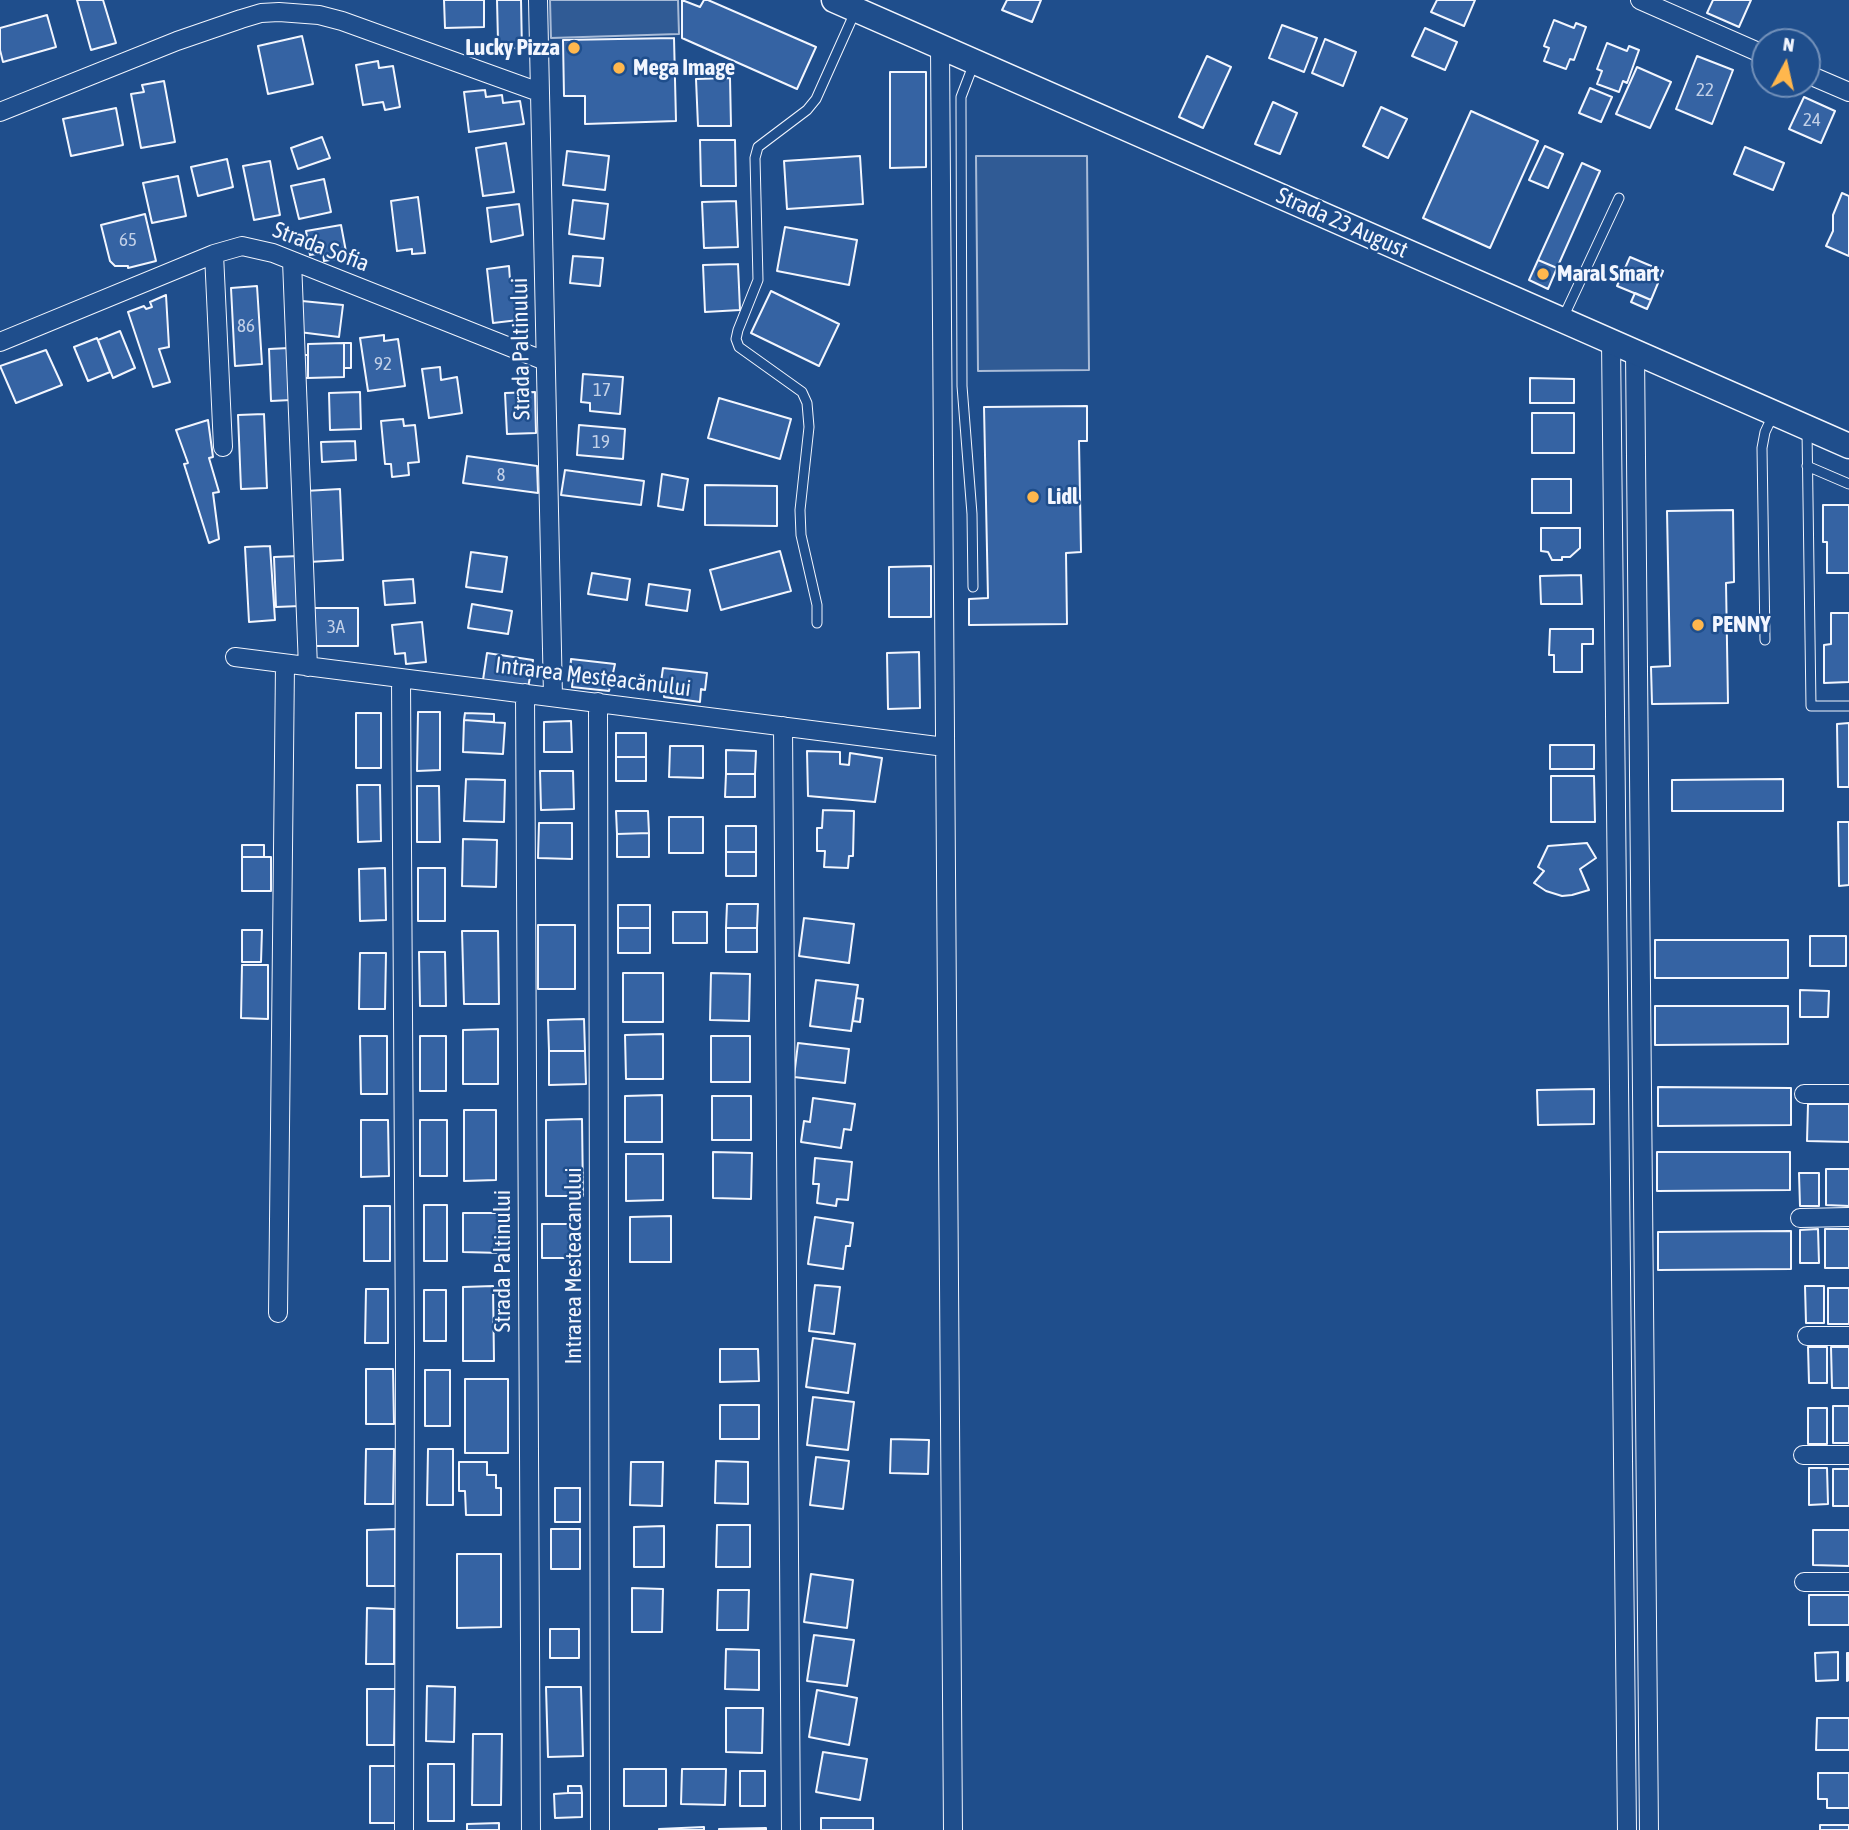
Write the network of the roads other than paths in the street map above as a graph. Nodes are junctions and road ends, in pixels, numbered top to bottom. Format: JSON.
{"nodes":[{"id":1,"x":538,"y":0,"type":"edge"},
{"id":2,"x":1640,"y":0,"type":"edge"},
{"id":3,"x":845,"y":5,"type":"edge"},
{"id":4,"x":940,"y":47,"type":"junction"},
{"id":5,"x":1751,"y":49,"type":"edge"},
{"id":6,"x":974,"y":62,"type":"junction"},
{"id":7,"x":1821,"y":80,"type":"edge"},
{"id":8,"x":540,"y":92,"type":"junction"},
{"id":9,"x":1849,"y":92,"type":"edge"},
{"id":10,"x":0,"y":113,"type":"edge"},
{"id":11,"x":1619,"y":198,"type":"dead end"},
{"id":12,"x":214,"y":254,"type":"junction"},
{"id":13,"x":292,"y":261,"type":"junction"},
{"id":14,"x":1563,"y":320,"type":"junction"},
{"id":15,"x":1611,"y":341,"type":"junction"},
{"id":16,"x":0,"y":342,"type":"edge"},
{"id":17,"x":1635,"y":352,"type":"junction"},
{"id":18,"x":545,"y":361,"type":"junction"},
{"id":19,"x":1774,"y":413,"type":"junction"},
{"id":20,"x":1807,"y":427,"type":"junction"},
{"id":21,"x":1849,"y":446,"type":"edge"},
{"id":22,"x":223,"y":447,"type":"dead end"},
{"id":23,"x":1807,"y":466,"type":"junction"},
{"id":24,"x":1849,"y":484,"type":"edge"},
{"id":25,"x":973,"y":587,"type":"dead end"},
{"id":26,"x":817,"y":623,"type":"dead end"},
{"id":27,"x":1765,"y":640,"type":"dead end"},
{"id":28,"x":235,"y":657,"type":"dead end"},
{"id":29,"x":285,"y":664,"type":"junction"},
{"id":30,"x":309,"y":667,"type":"junction"},
{"id":31,"x":401,"y":680,"type":"junction"},
{"id":32,"x":525,"y":693,"type":"junction"},
{"id":33,"x":553,"y":696,"type":"junction"},
{"id":34,"x":598,"y":702,"type":"junction"},
{"id":35,"x":1849,"y":706,"type":"edge"},
{"id":36,"x":783,"y":726,"type":"junction"},
{"id":37,"x":945,"y":747,"type":"junction"},
{"id":38,"x":1804,"y":1094,"type":"dead end"},
{"id":39,"x":1849,"y":1094,"type":"edge"},
{"id":40,"x":1849,"y":1217,"type":"edge"},
{"id":41,"x":1800,"y":1218,"type":"dead end"},
{"id":42,"x":278,"y":1312,"type":"dead end"},
{"id":43,"x":1807,"y":1336,"type":"dead end"},
{"id":44,"x":1849,"y":1336,"type":"edge"},
{"id":45,"x":1803,"y":1455,"type":"dead end"},
{"id":46,"x":1849,"y":1455,"type":"edge"},
{"id":47,"x":1804,"y":1582,"type":"dead end"},
{"id":48,"x":1849,"y":1582,"type":"edge"},
{"id":49,"x":404,"y":1830,"type":"edge"},
{"id":50,"x":531,"y":1830,"type":"edge"},
{"id":51,"x":600,"y":1830,"type":"edge"},
{"id":52,"x":791,"y":1830,"type":"edge"},
{"id":53,"x":953,"y":1830,"type":"edge"},
{"id":54,"x":1627,"y":1830,"type":"edge"},
{"id":55,"x":1649,"y":1830,"type":"edge"}],
"edges":[{"from":1,"to":8,"type":"street","name":"Strada Paltinului"},
{"from":2,"to":5,"type":"street"},
{"from":3,"to":4,"type":"main road","name":"Strada 23 August"},
{"from":3,"to":26,"type":"lane"},
{"from":4,"to":6,"type":"main road","name":"Strada 23 August"},
{"from":4,"to":37,"type":"street"},
{"from":6,"to":14,"type":"main road","name":"Strada 23 August"},
{"from":6,"to":25,"type":"lane"},
{"from":7,"to":9,"type":"street"},
{"from":8,"to":10,"type":"street"},
{"from":8,"to":18,"type":"street","name":"Strada Paltinului"},
{"from":11,"to":14,"type":"lane"},
{"from":12,"to":13,"type":"street","name":"Strada Sofia"},
{"from":12,"to":16,"type":"street","name":"Strada Sofia"},
{"from":12,"to":22,"type":"street"},
{"from":13,"to":18,"type":"street","name":"Strada Sofia"},
{"from":13,"to":30,"type":"street"},
{"from":14,"to":15,"type":"main road","name":"Strada 23 August"},
{"from":15,"to":17,"type":"main road","name":"Strada 23 August"},
{"from":15,"to":54,"type":"street"},
{"from":17,"to":19,"type":"main road","name":"Strada 23 August"},
{"from":17,"to":55,"type":"street"},
{"from":18,"to":33,"type":"street","name":"Strada Paltinului"},
{"from":19,"to":20,"type":"main road","name":"Strada 23 August"},
{"from":19,"to":27,"type":"lane"},
{"from":20,"to":21,"type":"main road","name":"Strada 23 August"},
{"from":20,"to":23,"type":"lane"},
{"from":23,"to":24,"type":"lane"},
{"from":23,"to":35,"type":"lane"},
{"from":28,"to":29,"type":"street","name":"Intrarea Mesteacănului"},
{"from":29,"to":30,"type":"street","name":"Intrarea Mesteacănului"},
{"from":29,"to":42,"type":"street"},
{"from":30,"to":31,"type":"street","name":"Intrarea Mesteacănului"},
{"from":31,"to":32,"type":"street","name":"Intrarea Mesteacănului"},
{"from":31,"to":49,"type":"street"},
{"from":32,"to":33,"type":"street","name":"Intrarea Mesteacănului"},
{"from":32,"to":50,"type":"street","name":"Strada Paltinului"},
{"from":33,"to":34,"type":"street","name":"Intrarea Mesteacănului"},
{"from":34,"to":36,"type":"street","name":"Intrarea Mesteacănului"},
{"from":34,"to":51,"type":"street","name":"Intrarea Mesteacanului"},
{"from":36,"to":37,"type":"street","name":"Intrarea Mesteacănului"},
{"from":36,"to":52,"type":"street"},
{"from":37,"to":53,"type":"street"},
{"from":38,"to":39,"type":"street"},
{"from":40,"to":41,"type":"street"},
{"from":43,"to":44,"type":"street"},
{"from":45,"to":46,"type":"street"},
{"from":47,"to":48,"type":"street"}]}
